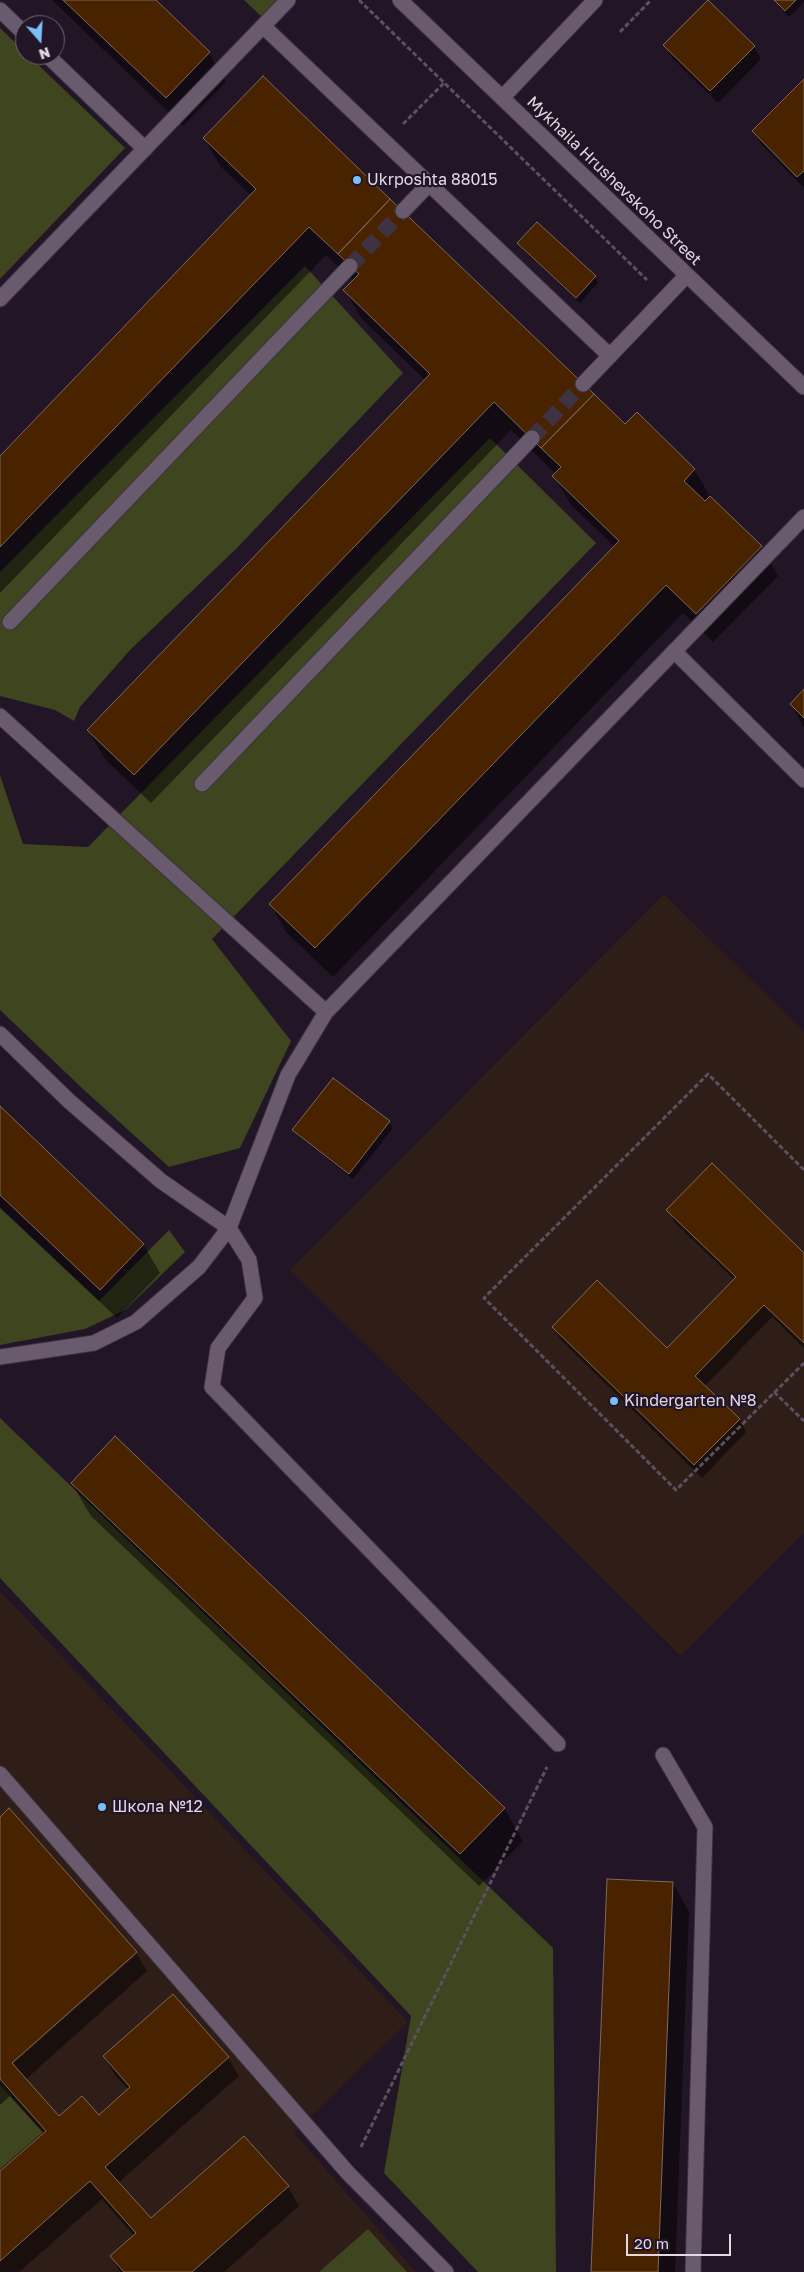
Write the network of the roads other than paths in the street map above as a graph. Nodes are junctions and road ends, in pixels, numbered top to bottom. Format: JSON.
{"nodes":[{"id":1,"x":288,"y":0,"type":"edge"},
{"id":2,"x":400,"y":0,"type":"edge"},
{"id":3,"x":595,"y":0,"type":"edge"},
{"id":4,"x":0,"y":10,"type":"edge"},
{"id":5,"x":15,"y":24,"type":"edge"},
{"id":6,"x":263,"y":26,"type":"junction"},
{"id":7,"x":58,"y":65,"type":"edge"},
{"id":8,"x":502,"y":98,"type":"junction"},
{"id":9,"x":145,"y":148,"type":"junction"},
{"id":10,"x":429,"y":184,"type":"junction"},
{"id":11,"x":403,"y":211,"type":"tunnel mouth"},
{"id":12,"x":350,"y":266,"type":"tunnel mouth"},
{"id":13,"x":687,"y":276,"type":"junction"},
{"id":14,"x":0,"y":299,"type":"edge"},
{"id":15,"x":610,"y":356,"type":"junction"},
{"id":16,"x":583,"y":384,"type":"tunnel mouth"},
{"id":17,"x":804,"y":387,"type":"edge"},
{"id":18,"x":532,"y":438,"type":"tunnel mouth"},
{"id":19,"x":804,"y":517,"type":"edge"},
{"id":20,"x":10,"y":622,"type":"dead end"},
{"id":21,"x":674,"y":651,"type":"junction"},
{"id":22,"x":0,"y":716,"type":"edge"},
{"id":23,"x":804,"y":780,"type":"edge"},
{"id":24,"x":202,"y":784,"type":"dead end"},
{"id":25,"x":326,"y":1012,"type":"junction"},
{"id":26,"x":0,"y":1034,"type":"edge"},
{"id":27,"x":229,"y":1228,"type":"junction"},
{"id":28,"x":0,"y":1357,"type":"edge"},
{"id":29,"x":558,"y":1744,"type":"road end"},
{"id":30,"x":663,"y":1755,"type":"dead end"},
{"id":31,"x":0,"y":1774,"type":"edge"},
{"id":32,"x":446,"y":2272,"type":"edge"},
{"id":33,"x":693,"y":2272,"type":"edge"}],
"edges":[{"from":1,"to":6,"type":"street"},
{"from":2,"to":8,"type":"street","name":"Mykhaila Hrushevskoho Street"},
{"from":3,"to":8,"type":"street"},
{"from":4,"to":5,"type":"street"},
{"from":6,"to":9,"type":"street"},
{"from":6,"to":10,"type":"street"},
{"from":7,"to":9,"type":"street"},
{"from":8,"to":13,"type":"street","name":"Mykhaila Hrushevskoho Street"},
{"from":9,"to":14,"type":"street"},
{"from":10,"to":11,"type":"street"},
{"from":10,"to":15,"type":"street"},
{"from":12,"to":20,"type":"street"},
{"from":13,"to":15,"type":"street"},
{"from":13,"to":17,"type":"street","name":"Mykhaila Hrushevskoho Street"},
{"from":15,"to":16,"type":"street"},
{"from":18,"to":24,"type":"street"},
{"from":19,"to":21,"type":"street"},
{"from":21,"to":23,"type":"street"},
{"from":21,"to":25,"type":"street"},
{"from":22,"to":25,"type":"street"},
{"from":25,"to":27,"type":"street"},
{"from":26,"to":27,"type":"street"},
{"from":27,"to":28,"type":"street"},
{"from":27,"to":29,"type":"street"},
{"from":30,"to":33,"type":"street"},
{"from":31,"to":32,"type":"street"}]}
